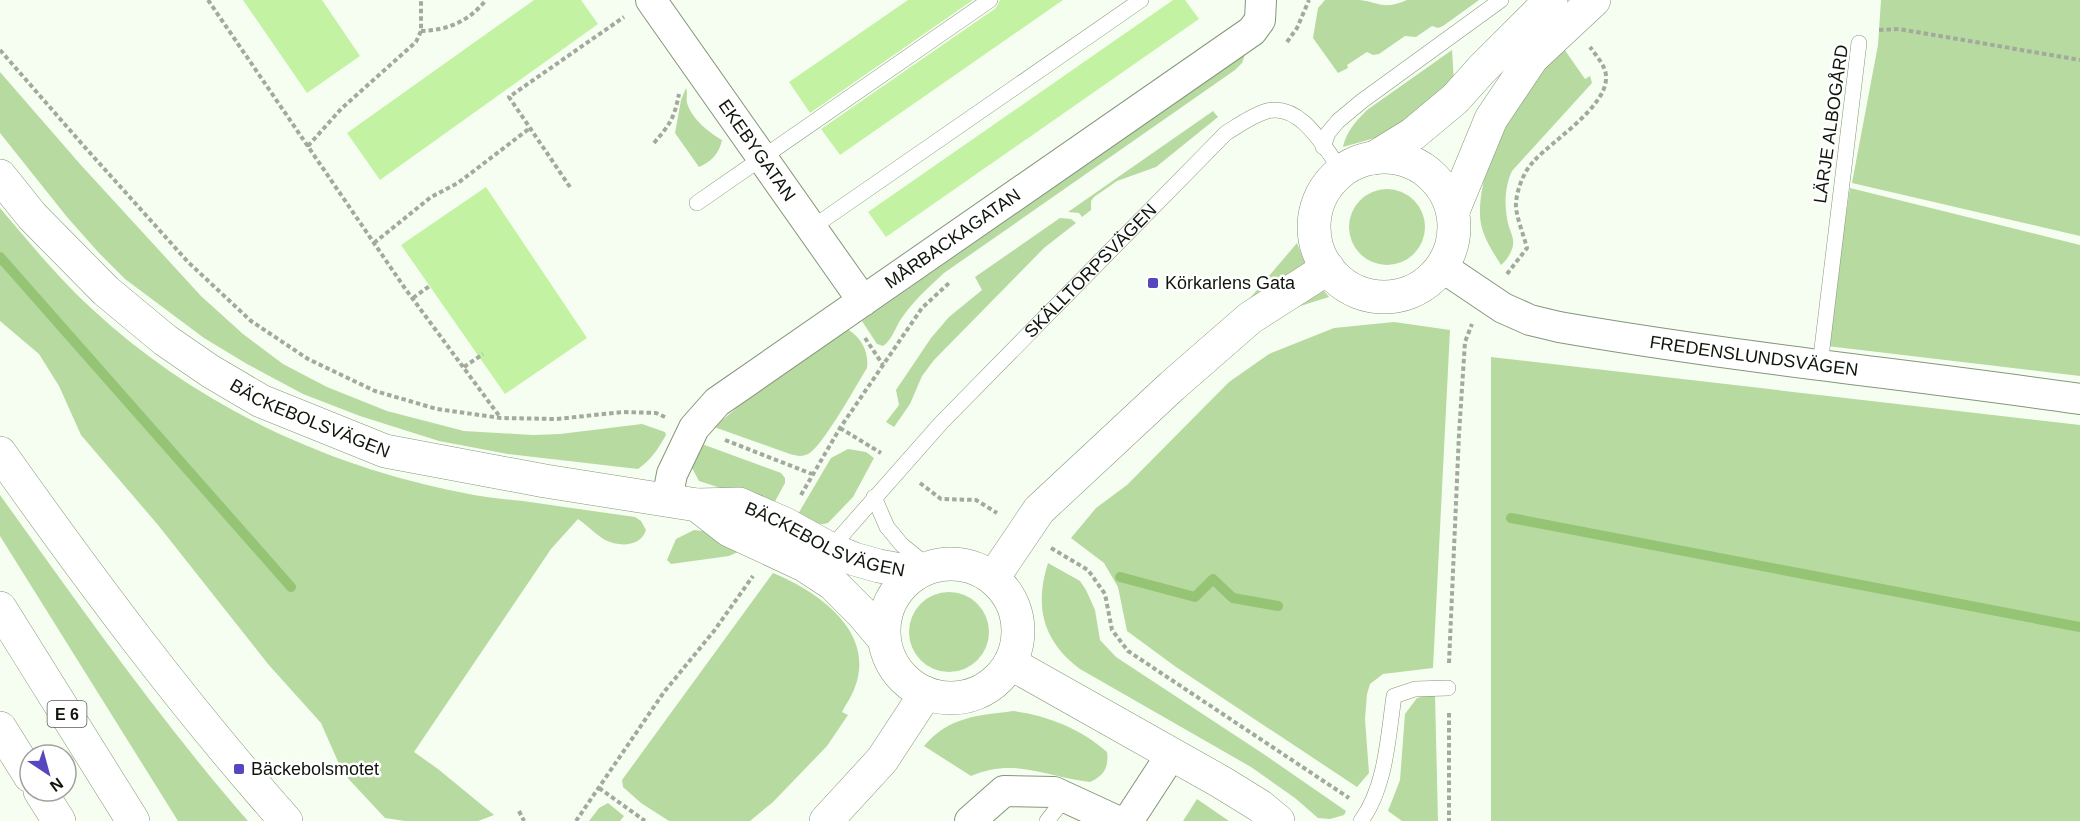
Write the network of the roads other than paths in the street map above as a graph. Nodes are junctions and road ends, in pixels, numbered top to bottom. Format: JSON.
{"nodes":[{"id":1,"x":651,"y":0,"type":"edge"},
{"id":2,"x":990,"y":0,"type":"edge"},
{"id":3,"x":1141,"y":0,"type":"edge"},
{"id":4,"x":1261,"y":0,"type":"edge"},
{"id":5,"x":1501,"y":0,"type":"edge"},
{"id":6,"x":1551,"y":0,"type":"edge"},
{"id":7,"x":1594,"y":0,"type":"edge"},
{"id":8,"x":1859,"y":43,"type":"road end"},
{"id":9,"x":762,"y":158,"type":"junction"},
{"id":10,"x":1374,"y":158,"type":"junction"},
{"id":11,"x":1333,"y":159,"type":"junction"},
{"id":12,"x":0,"y":176,"type":"edge"},
{"id":13,"x":697,"y":203,"type":"dead end"},
{"id":14,"x":1453,"y":211,"type":"junction"},
{"id":15,"x":813,"y":227,"type":"junction"},
{"id":16,"x":1442,"y":267,"type":"junction"},
{"id":17,"x":1328,"y":268,"type":"junction"},
{"id":18,"x":863,"y":301,"type":"junction"},
{"id":19,"x":1820,"y":365,"type":"junction"},
{"id":20,"x":2080,"y":399,"type":"edge"},
{"id":21,"x":0,"y":453,"type":"edge"},
{"id":22,"x":874,"y":497,"type":"junction"},
{"id":23,"x":682,"y":502,"type":"junction"},
{"id":24,"x":821,"y":560,"type":"junction"},
{"id":25,"x":923,"y":570,"type":"junction"},
{"id":26,"x":993,"y":578,"type":"junction"},
{"id":27,"x":0,"y":608,"type":"edge"},
{"id":28,"x":884,"y":639,"type":"junction"},
{"id":29,"x":1010,"y":663,"type":"junction"},
{"id":30,"x":1448,"y":688,"type":"road end"},
{"id":31,"x":926,"y":693,"type":"junction"},
{"id":32,"x":0,"y":728,"type":"edge"},
{"id":33,"x":1171,"y":755,"type":"junction"},
{"id":34,"x":18,"y":757,"type":"edge"},
{"id":35,"x":1065,"y":798,"type":"junction"},
{"id":36,"x":48,"y":803,"type":"edge"},
{"id":37,"x":1365,"y":816,"type":"edge"},
{"id":38,"x":59,"y":821,"type":"edge"},
{"id":39,"x":133,"y":821,"type":"edge"},
{"id":40,"x":286,"y":821,"type":"edge"},
{"id":41,"x":826,"y":821,"type":"edge"},
{"id":42,"x":970,"y":821,"type":"edge"},
{"id":43,"x":1047,"y":821,"type":"edge"},
{"id":44,"x":1117,"y":821,"type":"edge"},
{"id":45,"x":1128,"y":821,"type":"edge"},
{"id":46,"x":1278,"y":821,"type":"edge"}],
"edges":[{"from":1,"to":9,"type":"street","name":"EKEBYGATAN"},
{"from":2,"to":9,"type":"lane"},
{"from":3,"to":15,"type":"lane"},
{"from":4,"to":18,"type":"street","name":"MÅRBACKAGATAN"},
{"from":5,"to":11,"type":"lane"},
{"from":6,"to":10,"type":"main road"},
{"from":7,"to":14,"type":"main road"},
{"from":8,"to":19,"type":"lane","name":"LÄRJE ALBOGÅRD"},
{"from":9,"to":13,"type":"lane"},
{"from":9,"to":15,"type":"street","name":"EKEBYGATAN"},
{"from":10,"to":11,"type":"main road"},
{"from":10,"to":14,"type":"main road"},
{"from":11,"to":17,"type":"main road"},
{"from":11,"to":22,"type":"lane","name":"SKÄLLTORPSVÄGEN"},
{"from":12,"to":23,"type":"main road","name":"BÄCKEBOLSVÄGEN"},
{"from":14,"to":16,"type":"main road"},
{"from":15,"to":18,"type":"street","name":"EKEBYGATAN"},
{"from":16,"to":17,"type":"main road"},
{"from":16,"to":19,"type":"street","name":"FREDENSLUNDSVÄGEN"},
{"from":17,"to":26,"type":"main road"},
{"from":18,"to":23,"type":"street","name":"MÅRBACKAGATAN"},
{"from":19,"to":20,"type":"street","name":"FREDENSLUNDSVÄGEN"},
{"from":21,"to":40,"type":"main road"},
{"from":22,"to":24,"type":"lane","name":"SKÄLLTORPSVÄGEN"},
{"from":22,"to":25,"type":"lane"},
{"from":23,"to":24,"type":"main road","name":"BÄCKEBOLSVÄGEN"},
{"from":24,"to":25,"type":"main road","name":"BÄCKEBOLSVÄGEN"},
{"from":24,"to":28,"type":"main road","name":"BÄCKEBOLSVÄGEN"},
{"from":25,"to":26,"type":"main road"},
{"from":25,"to":28,"type":"main road"},
{"from":26,"to":29,"type":"main road"},
{"from":27,"to":39,"type":"main road","number":"E 6"},
{"from":28,"to":31,"type":"main road"},
{"from":29,"to":31,"type":"main road"},
{"from":29,"to":33,"type":"main road"},
{"from":30,"to":37,"type":"lane"},
{"from":31,"to":41,"type":"main road"},
{"from":32,"to":34,"type":"main road"},
{"from":33,"to":45,"type":"street"},
{"from":33,"to":46,"type":"main road"},
{"from":35,"to":42,"type":"street"},
{"from":35,"to":43,"type":"lane"},
{"from":35,"to":44,"type":"street"},
{"from":36,"to":38,"type":"main road"}]}
